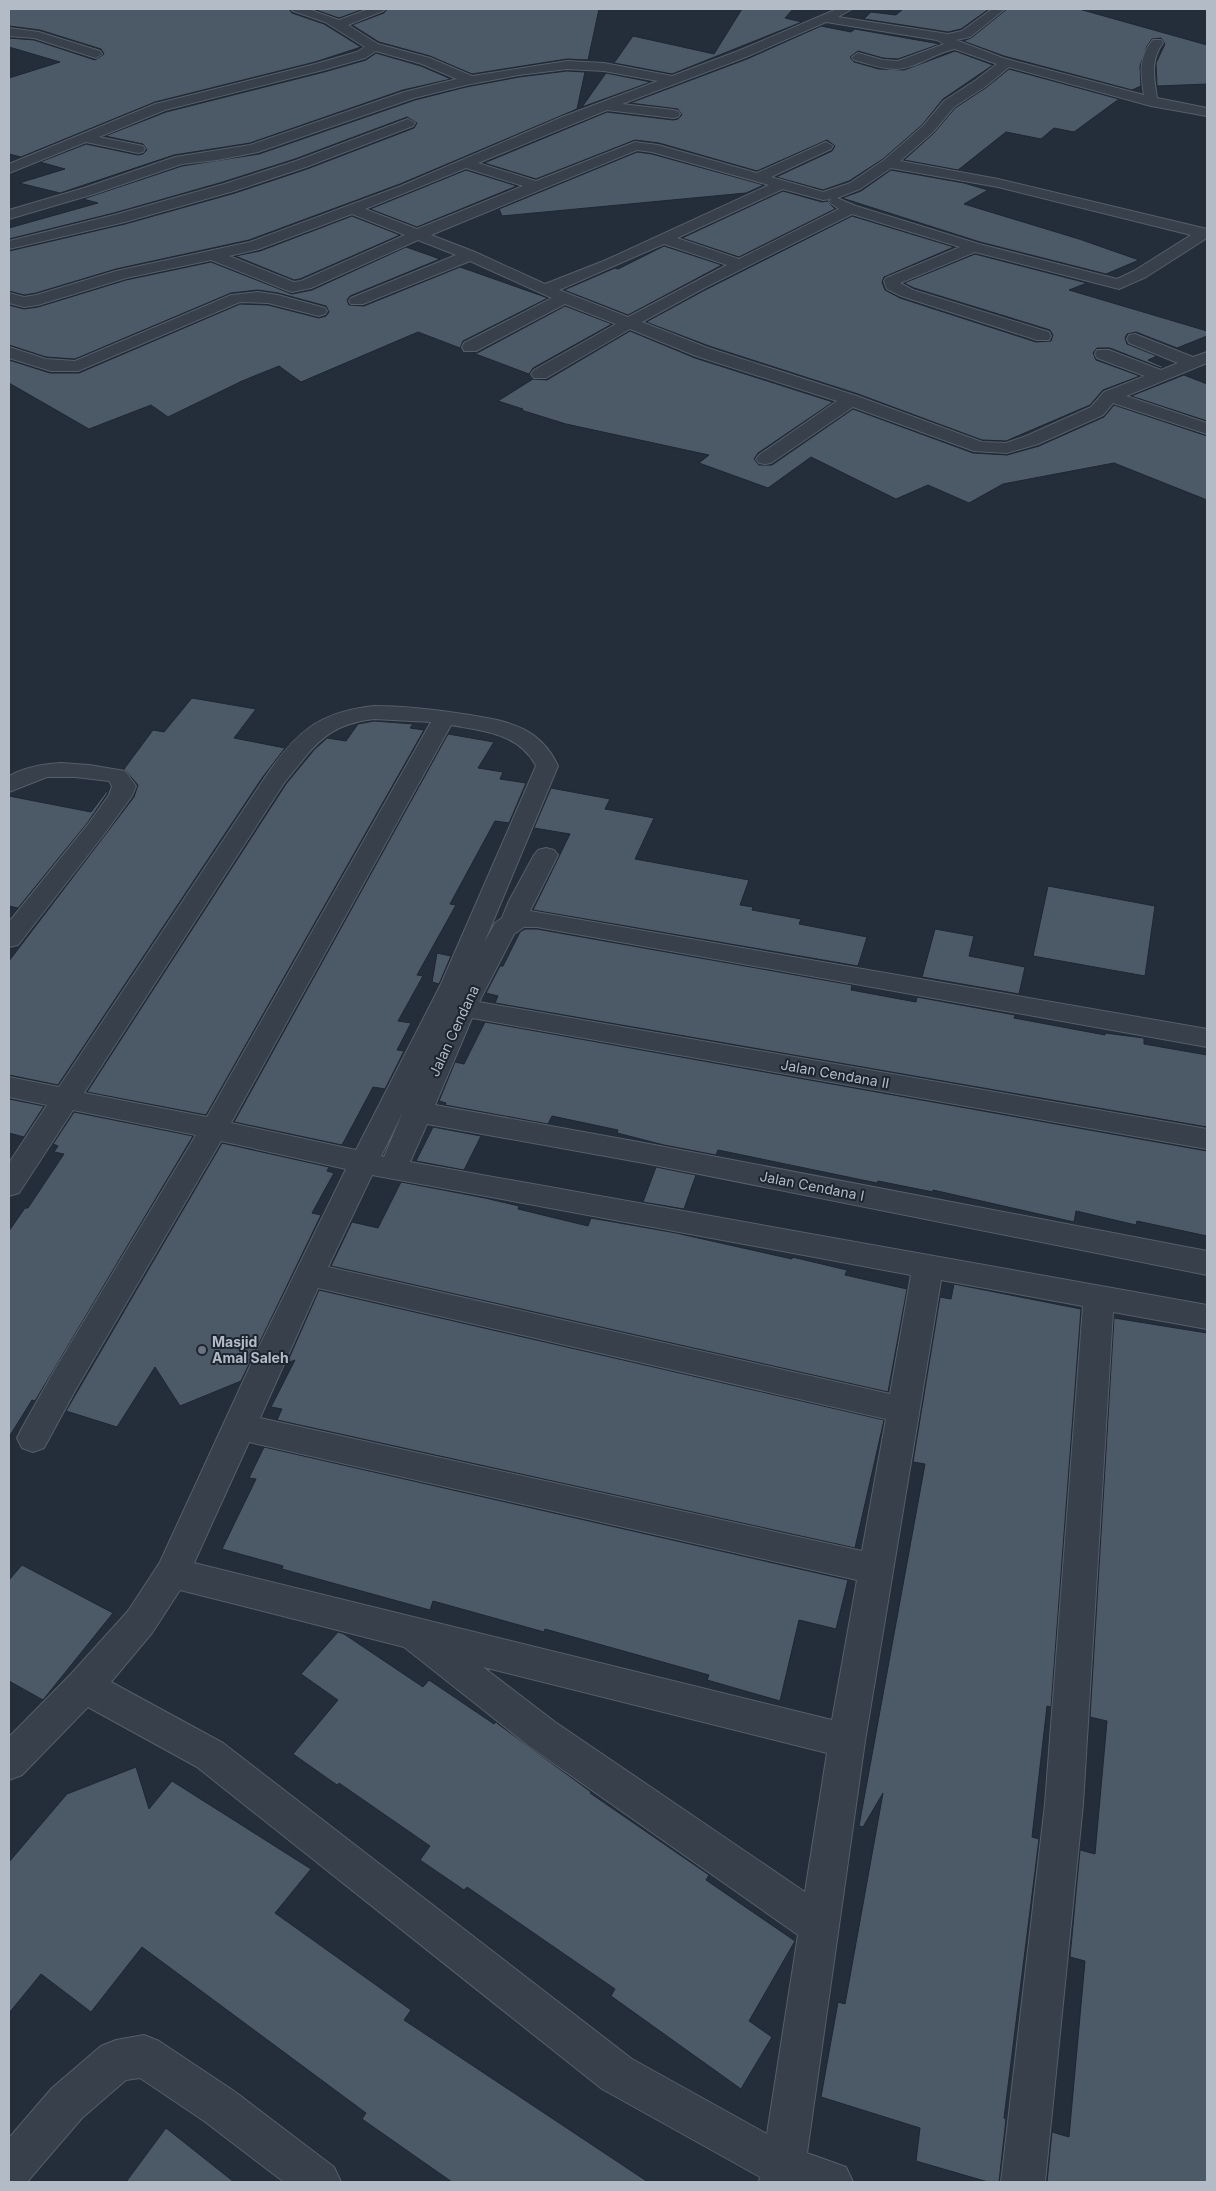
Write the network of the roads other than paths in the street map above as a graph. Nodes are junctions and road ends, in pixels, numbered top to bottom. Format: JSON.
{"nodes":[{"id":1,"x":297,"y":9,"type":"edge"},
{"id":2,"x":379,"y":9,"type":"edge"},
{"id":3,"x":846,"y":9,"type":"edge"},
{"id":4,"x":999,"y":9,"type":"edge"},
{"id":5,"x":824,"y":18,"type":"junction"},
{"id":6,"x":338,"y":25,"type":"junction"},
{"id":7,"x":9,"y":32,"type":"edge"},
{"id":8,"x":941,"y":37,"type":"junction"},
{"id":9,"x":1158,"y":43,"type":"dead end"},
{"id":10,"x":954,"y":44,"type":"junction"},
{"id":11,"x":374,"y":46,"type":"junction"},
{"id":12,"x":96,"y":54,"type":"dead end"},
{"id":13,"x":858,"y":58,"type":"dead end"},
{"id":14,"x":1007,"y":62,"type":"junction"},
{"id":15,"x":470,"y":80,"type":"junction"},
{"id":16,"x":672,"y":80,"type":"junction"},
{"id":17,"x":1151,"y":102,"type":"junction"},
{"id":18,"x":604,"y":105,"type":"junction"},
{"id":19,"x":1207,"y":112,"type":"edge"},
{"id":20,"x":673,"y":114,"type":"dead end"},
{"id":21,"x":408,"y":123,"type":"dead end"},
{"id":22,"x":85,"y":138,"type":"junction"},
{"id":23,"x":826,"y":146,"type":"dead end"},
{"id":24,"x":138,"y":148,"type":"dead end"},
{"id":25,"x":889,"y":163,"type":"junction"},
{"id":26,"x":466,"y":164,"type":"junction"},
{"id":27,"x":9,"y":169,"type":"edge"},
{"id":28,"x":757,"y":178,"type":"junction"},
{"id":29,"x":781,"y":185,"type":"junction"},
{"id":30,"x":537,"y":186,"type":"junction"},
{"id":31,"x":823,"y":196,"type":"junction"},
{"id":32,"x":851,"y":209,"type":"junction"},
{"id":33,"x":354,"y":210,"type":"junction"},
{"id":34,"x":9,"y":215,"type":"edge"},
{"id":35,"x":1205,"y":233,"type":"edge"},
{"id":36,"x":419,"y":234,"type":"junction"},
{"id":37,"x":663,"y":239,"type":"junction"},
{"id":38,"x":9,"y":245,"type":"edge"},
{"id":39,"x":974,"y":247,"type":"junction"},
{"id":40,"x":470,"y":255,"type":"junction"},
{"id":41,"x":215,"y":256,"type":"junction"},
{"id":42,"x":740,"y":264,"type":"junction"},
{"id":43,"x":545,"y":290,"type":"junction"},
{"id":44,"x":9,"y":298,"type":"edge"},
{"id":45,"x":564,"y":298,"type":"junction"},
{"id":46,"x":357,"y":301,"type":"dead end"},
{"id":47,"x":318,"y":311,"type":"dead end"},
{"id":48,"x":629,"y":323,"type":"junction"},
{"id":49,"x":1042,"y":336,"type":"dead end"},
{"id":50,"x":1135,"y":339,"type":"dead end"},
{"id":51,"x":470,"y":347,"type":"dead end"},
{"id":52,"x":9,"y":352,"type":"edge"},
{"id":53,"x":1103,"y":354,"type":"dead end"},
{"id":54,"x":1201,"y":362,"type":"edge"},
{"id":55,"x":540,"y":374,"type":"dead end"},
{"id":56,"x":1162,"y":376,"type":"junction"},
{"id":57,"x":1110,"y":396,"type":"junction"},
{"id":58,"x":851,"y":400,"type":"junction"},
{"id":59,"x":1206,"y":429,"type":"edge"},
{"id":60,"x":765,"y":459,"type":"dead end"},
{"id":61,"x":444,"y":718,"type":"junction"},
{"id":62,"x":9,"y":785,"type":"edge"},
{"id":63,"x":546,"y":855,"type":"dead end"},
{"id":64,"x":526,"y":920,"type":"junction"},
{"id":65,"x":9,"y":939,"type":"edge"},
{"id":66,"x":463,"y":1008,"type":"junction"},
{"id":67,"x":1207,"y":1038,"type":"edge"},
{"id":68,"x":9,"y":1087,"type":"edge"},
{"id":69,"x":68,"y":1098,"type":"junction"},
{"id":70,"x":416,"y":1112,"type":"junction"},
{"id":71,"x":214,"y":1129,"type":"junction"},
{"id":72,"x":1207,"y":1140,"type":"edge"},
{"id":73,"x":364,"y":1162,"type":"junction"},
{"id":74,"x":393,"y":1169,"type":"junction"},
{"id":75,"x":9,"y":1185,"type":"edge"},
{"id":76,"x":1207,"y":1263,"type":"edge"},
{"id":77,"x":928,"y":1266,"type":"junction"},
{"id":78,"x":311,"y":1275,"type":"junction"},
{"id":79,"x":1099,"y":1297,"type":"junction"},
{"id":80,"x":1207,"y":1317,"type":"edge"},
{"id":81,"x":903,"y":1410,"type":"junction"},
{"id":82,"x":240,"y":1427,"type":"junction"},
{"id":83,"x":34,"y":1438,"type":"dead end"},
{"id":84,"x":876,"y":1568,"type":"junction"},
{"id":85,"x":172,"y":1573,"type":"junction"},
{"id":86,"x":408,"y":1632,"type":"junction"},
{"id":87,"x":84,"y":1686,"type":"junction"},
{"id":88,"x":847,"y":1741,"type":"junction"},
{"id":89,"x":9,"y":1762,"type":"edge"},
{"id":90,"x":820,"y":1926,"type":"junction"},
{"id":91,"x":9,"y":2170,"type":"edge"},
{"id":92,"x":783,"y":2174,"type":"edge"},
{"id":93,"x":319,"y":2182,"type":"edge"},
{"id":94,"x":831,"y":2182,"type":"edge"},
{"id":95,"x":1023,"y":2182,"type":"edge"}],
"edges":[{"from":1,"to":6,"type":"street"},
{"from":2,"to":6,"type":"street"},
{"from":3,"to":5,"type":"street"},
{"from":4,"to":8,"type":"street"},
{"from":5,"to":8,"type":"street"},
{"from":5,"to":16,"type":"street"},
{"from":6,"to":11,"type":"street"},
{"from":7,"to":12,"type":"street"},
{"from":8,"to":10,"type":"street"},
{"from":9,"to":17,"type":"street"},
{"from":10,"to":13,"type":"street"},
{"from":10,"to":14,"type":"street"},
{"from":11,"to":15,"type":"street"},
{"from":11,"to":22,"type":"street"},
{"from":14,"to":17,"type":"street"},
{"from":14,"to":25,"type":"street"},
{"from":15,"to":16,"type":"street"},
{"from":15,"to":34,"type":"street"},
{"from":16,"to":18,"type":"street"},
{"from":17,"to":19,"type":"street"},
{"from":18,"to":20,"type":"street"},
{"from":18,"to":26,"type":"street"},
{"from":21,"to":38,"type":"street"},
{"from":22,"to":24,"type":"street"},
{"from":22,"to":27,"type":"street"},
{"from":23,"to":28,"type":"street"},
{"from":25,"to":31,"type":"street"},
{"from":25,"to":35,"type":"street"},
{"from":26,"to":30,"type":"street"},
{"from":26,"to":33,"type":"street"},
{"from":28,"to":29,"type":"street"},
{"from":28,"to":30,"type":"street"},
{"from":29,"to":31,"type":"street"},
{"from":29,"to":37,"type":"street"},
{"from":30,"to":36,"type":"street"},
{"from":31,"to":32,"type":"street"},
{"from":32,"to":39,"type":"street"},
{"from":32,"to":42,"type":"street"},
{"from":33,"to":36,"type":"street"},
{"from":33,"to":41,"type":"street"},
{"from":35,"to":39,"type":"street"},
{"from":36,"to":40,"type":"street"},
{"from":36,"to":41,"type":"street"},
{"from":37,"to":42,"type":"street"},
{"from":37,"to":43,"type":"street"},
{"from":39,"to":49,"type":"street"},
{"from":40,"to":43,"type":"street"},
{"from":40,"to":46,"type":"street"},
{"from":41,"to":44,"type":"street"},
{"from":42,"to":48,"type":"street"},
{"from":43,"to":45,"type":"street"},
{"from":45,"to":48,"type":"street"},
{"from":45,"to":51,"type":"street"},
{"from":47,"to":52,"type":"street"},
{"from":48,"to":55,"type":"street"},
{"from":48,"to":58,"type":"street"},
{"from":50,"to":54,"type":"street"},
{"from":53,"to":56,"type":"street"},
{"from":54,"to":56,"type":"street"},
{"from":56,"to":57,"type":"street"},
{"from":57,"to":58,"type":"street"},
{"from":57,"to":59,"type":"street"},
{"from":58,"to":60,"type":"street"},
{"from":61,"to":69,"type":"street"},
{"from":61,"to":71,"type":"street"},
{"from":61,"to":73,"type":"street"},
{"from":62,"to":65,"type":"street"},
{"from":63,"to":64,"type":"street","name":"Jalan Cendana"},
{"from":64,"to":66,"type":"street","name":"Jalan Cendana"},
{"from":64,"to":67,"type":"street"},
{"from":66,"to":70,"type":"street","name":"Jalan Cendana"},
{"from":66,"to":72,"type":"street","name":"Jalan Cendana II"},
{"from":68,"to":69,"type":"street"},
{"from":69,"to":71,"type":"street"},
{"from":69,"to":75,"type":"street"},
{"from":70,"to":74,"type":"street","name":"Jalan Cendana"},
{"from":70,"to":76,"type":"street","name":"Jalan Cendana I"},
{"from":71,"to":73,"type":"street"},
{"from":71,"to":83,"type":"street"},
{"from":73,"to":74,"type":"street"},
{"from":73,"to":78,"type":"street"},
{"from":74,"to":77,"type":"street"},
{"from":77,"to":79,"type":"street"},
{"from":77,"to":81,"type":"street"},
{"from":78,"to":81,"type":"street"},
{"from":78,"to":82,"type":"street"},
{"from":79,"to":80,"type":"street"},
{"from":79,"to":95,"type":"street"},
{"from":81,"to":84,"type":"street"},
{"from":82,"to":84,"type":"street"},
{"from":82,"to":85,"type":"street"},
{"from":84,"to":88,"type":"street"},
{"from":85,"to":86,"type":"street"},
{"from":85,"to":87,"type":"street"},
{"from":86,"to":88,"type":"street"},
{"from":86,"to":90,"type":"street"},
{"from":87,"to":89,"type":"street"},
{"from":87,"to":92,"type":"street"},
{"from":88,"to":90,"type":"street"},
{"from":90,"to":92,"type":"street"},
{"from":91,"to":93,"type":"street"},
{"from":92,"to":94,"type":"street"}]}
